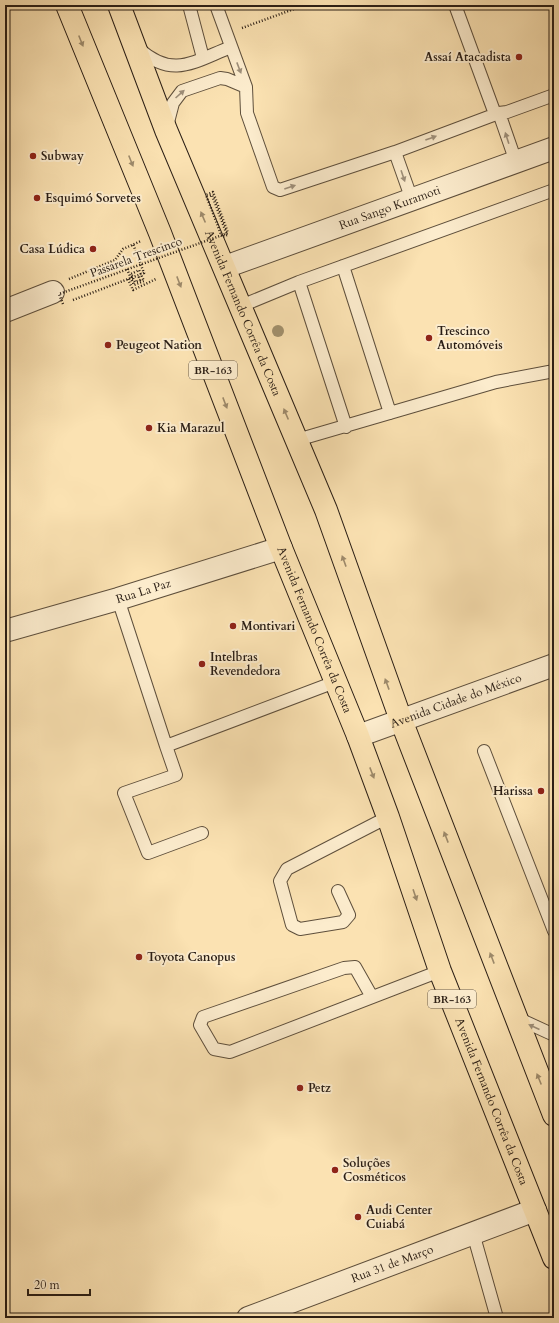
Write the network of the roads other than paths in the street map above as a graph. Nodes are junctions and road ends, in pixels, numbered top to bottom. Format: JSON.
{"nodes":[{"id":1,"x":66,"y":5,"type":"edge"},
{"id":2,"x":119,"y":5,"type":"edge"},
{"id":3,"x":189,"y":5,"type":"edge"},
{"id":4,"x":216,"y":5,"type":"edge"},
{"id":5,"x":455,"y":5,"type":"edge"},
{"id":6,"x":134,"y":45,"type":"junction"},
{"id":7,"x":231,"y":47,"type":"junction"},
{"id":8,"x":203,"y":58,"type":"junction"},
{"id":9,"x":246,"y":87,"type":"junction"},
{"id":10,"x":554,"y":95,"type":"edge"},
{"id":11,"x":497,"y":114,"type":"junction"},
{"id":12,"x":166,"y":130,"type":"junction"},
{"id":13,"x":554,"y":148,"type":"edge"},
{"id":14,"x":395,"y":152,"type":"junction"},
{"id":15,"x":516,"y":162,"type":"junction"},
{"id":16,"x":554,"y":190,"type":"edge"},
{"id":17,"x":412,"y":200,"type":"junction"},
{"id":18,"x":342,"y":266,"type":"junction"},
{"id":19,"x":225,"y":267,"type":"junction"},
{"id":20,"x":299,"y":282,"type":"junction"},
{"id":21,"x":58,"y":298,"type":"road end"},
{"id":22,"x":240,"y":306,"type":"junction"},
{"id":23,"x":5,"y":311,"type":"edge"},
{"id":24,"x":554,"y":372,"type":"edge"},
{"id":25,"x":390,"y":413,"type":"junction"},
{"id":26,"x":346,"y":427,"type":"junction"},
{"id":27,"x":297,"y":440,"type":"junction"},
{"id":28,"x":281,"y":548,"type":"junction"},
{"id":29,"x":118,"y":599,"type":"junction"},
{"id":30,"x":5,"y":631,"type":"edge"},
{"id":31,"x":554,"y":665,"type":"edge"},
{"id":32,"x":335,"y":682,"type":"junction"},
{"id":33,"x":401,"y":720,"type":"junction"},
{"id":34,"x":358,"y":736,"type":"junction"},
{"id":35,"x":166,"y":746,"type":"junction"},
{"id":36,"x":484,"y":751,"type":"dead end"},
{"id":37,"x":388,"y":817,"type":"junction"},
{"id":38,"x":202,"y":833,"type":"dead end"},
{"id":39,"x":338,"y":891,"type":"dead end"},
{"id":40,"x":554,"y":931,"type":"edge"},
{"id":41,"x":440,"y":971,"type":"junction"},
{"id":42,"x":372,"y":997,"type":"junction"},
{"id":43,"x":514,"y":1017,"type":"junction"},
{"id":44,"x":554,"y":1035,"type":"edge"},
{"id":45,"x":554,"y":1115,"type":"edge"},
{"id":46,"x":535,"y":1210,"type":"junction"},
{"id":47,"x":473,"y":1233,"type":"junction"},
{"id":48,"x":554,"y":1258,"type":"edge"},
{"id":49,"x":248,"y":1318,"type":"edge"},
{"id":50,"x":498,"y":1318,"type":"edge"}],
"edges":[{"from":1,"to":28,"type":"highway","name":"Avenida Fernando Corrêa da Costa","number":"BR-163","one_way":true},
{"from":2,"to":6,"type":"highway","name":"Avenida Fernando Corrêa da Costa"},
{"from":3,"to":8,"type":"lane"},
{"from":4,"to":7,"type":"lane"},
{"from":5,"to":11,"type":"lane"},
{"from":6,"to":8,"type":"lane"},
{"from":6,"to":12,"type":"highway","name":"Avenida Fernando Corrêa da Costa"},
{"from":7,"to":8,"type":"lane"},
{"from":7,"to":9,"type":"lane","one_way":true},
{"from":12,"to":9,"type":"lane","one_way":true},
{"from":9,"to":14,"type":"lane","one_way":true},
{"from":10,"to":11,"type":"lane"},
{"from":14,"to":11,"type":"lane","one_way":true},
{"from":15,"to":11,"type":"lane","one_way":true},
{"from":19,"to":12,"type":"highway","name":"Avenida Fernando Corrêa da Costa","one_way":true},
{"from":13,"to":15,"type":"street","name":"Rua Sango Kuramoti"},
{"from":14,"to":17,"type":"lane","one_way":true},
{"from":15,"to":17,"type":"street","name":"Rua Sango Kuramoti"},
{"from":16,"to":18,"type":"lane"},
{"from":17,"to":19,"type":"street","name":"Rua Sango Kuramoti"},
{"from":18,"to":20,"type":"lane"},
{"from":18,"to":25,"type":"lane"},
{"from":19,"to":22,"type":"highway","name":"Avenida Fernando Corrêa da Costa"},
{"from":20,"to":22,"type":"lane"},
{"from":20,"to":26,"type":"lane"},
{"from":21,"to":23,"type":"street"},
{"from":27,"to":22,"type":"highway","name":"Avenida Fernando Corrêa da Costa","one_way":true},
{"from":24,"to":25,"type":"lane"},
{"from":25,"to":26,"type":"lane"},
{"from":26,"to":27,"type":"lane"},
{"from":33,"to":27,"type":"highway","name":"Avenida Fernando Corrêa da Costa","one_way":true},
{"from":28,"to":29,"type":"street","name":"Rua La Paz"},
{"from":28,"to":32,"type":"highway","name":"Avenida Fernando Corrêa da Costa","number":"BR-163"},
{"from":29,"to":30,"type":"street","name":"Rua La Paz"},
{"from":29,"to":35,"type":"lane"},
{"from":31,"to":33,"type":"street","name":"Avenida Cidade do México"},
{"from":32,"to":34,"type":"highway","name":"Avenida Fernando Corrêa da Costa","number":"BR-163"},
{"from":32,"to":35,"type":"lane"},
{"from":33,"to":34,"type":"street","name":"Avenida Cidade do México"},
{"from":43,"to":33,"type":"highway","name":"Avenida Fernando Corrêa da Costa","one_way":true},
{"from":34,"to":37,"type":"highway","name":"Avenida Fernando Corrêa da Costa","number":"BR-163","one_way":true},
{"from":35,"to":38,"type":"lane"},
{"from":36,"to":40,"type":"lane"},
{"from":37,"to":39,"type":"lane"},
{"from":37,"to":41,"type":"highway","name":"Avenida Fernando Corrêa da Costa","number":"BR-163","one_way":true},
{"from":41,"to":42,"type":"lane"},
{"from":41,"to":46,"type":"highway","name":"Avenida Fernando Corrêa da Costa","number":"BR-163"},
{"from":42,"to":42,"type":"lane"},
{"from":44,"to":43,"type":"lane","one_way":true},
{"from":45,"to":43,"type":"highway","name":"Avenida Fernando Corrêa da Costa","one_way":true},
{"from":46,"to":47,"type":"street","name":"Rua 31 de Março"},
{"from":46,"to":48,"type":"highway","name":"Avenida Fernando Corrêa da Costa","number":"BR-163"},
{"from":47,"to":49,"type":"street","name":"Rua 31 de Março"},
{"from":47,"to":50,"type":"lane"}]}
